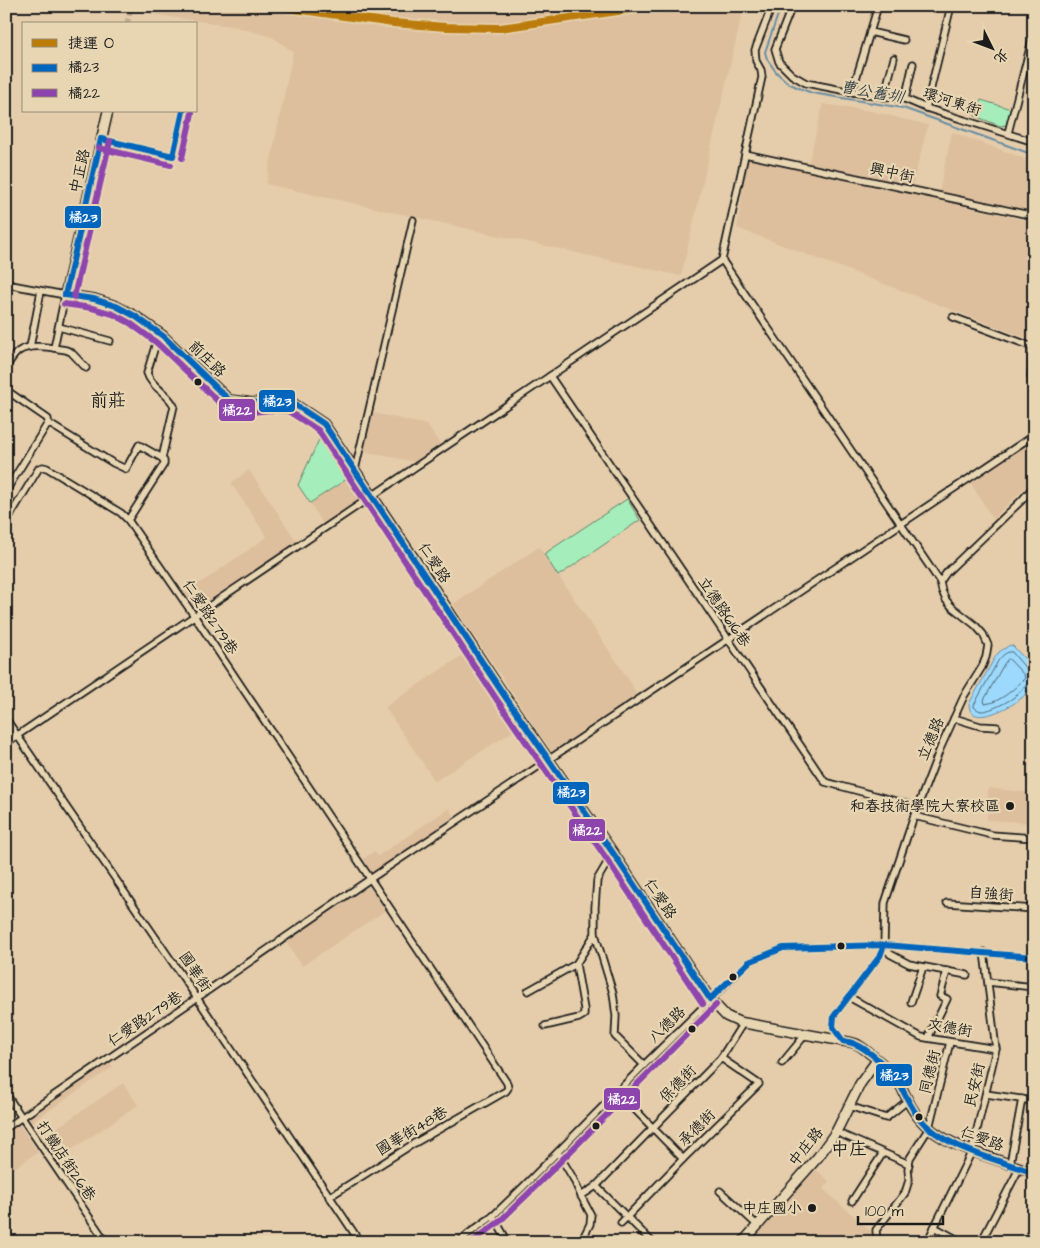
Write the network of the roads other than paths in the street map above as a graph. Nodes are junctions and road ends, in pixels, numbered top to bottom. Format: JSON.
{"nodes":[{"id":1,"x":772,"y":6,"type":"edge"},
{"id":2,"x":792,"y":6,"type":"edge"},
{"id":3,"x":878,"y":6,"type":"edge"},
{"id":4,"x":951,"y":6,"type":"edge"},
{"id":5,"x":870,"y":32,"type":"junction"},
{"id":6,"x":1034,"y":32,"type":"edge"},
{"id":7,"x":904,"y":40,"type":"dead end"},
{"id":8,"x":894,"y":58,"type":"dead end"},
{"id":9,"x":914,"y":64,"type":"dead end"},
{"id":10,"x":852,"y":92,"type":"junction"},
{"id":11,"x":884,"y":97,"type":"junction"},
{"id":12,"x":905,"y":99,"type":"junction"},
{"id":13,"x":926,"y":108,"type":"junction"},
{"id":14,"x":108,"y":112,"type":"edge"},
{"id":15,"x":1008,"y":133,"type":"junction"},
{"id":16,"x":1034,"y":142,"type":"edge"},
{"id":17,"x":745,"y":154,"type":"junction"},
{"id":18,"x":1034,"y":216,"type":"edge"},
{"id":19,"x":413,"y":220,"type":"dead end"},
{"id":20,"x":722,"y":260,"type":"junction"},
{"id":21,"x":6,"y":284,"type":"edge"},
{"id":22,"x":42,"y":291,"type":"junction"},
{"id":23,"x":65,"y":295,"type":"junction"},
{"id":24,"x":953,"y":317,"type":"dead end"},
{"id":25,"x":59,"y":328,"type":"junction"},
{"id":26,"x":159,"y":333,"type":"junction"},
{"id":27,"x":110,"y":341,"type":"dead end"},
{"id":28,"x":30,"y":347,"type":"junction"},
{"id":29,"x":54,"y":348,"type":"junction"},
{"id":30,"x":6,"y":367,"type":"edge"},
{"id":31,"x":86,"y":368,"type":"dead end"},
{"id":32,"x":550,"y":376,"type":"junction"},
{"id":33,"x":6,"y":390,"type":"edge"},
{"id":34,"x":1034,"y":402,"type":"edge"},
{"id":35,"x":48,"y":423,"type":"junction"},
{"id":36,"x":1034,"y":435,"type":"edge"},
{"id":37,"x":162,"y":458,"type":"junction"},
{"id":38,"x":355,"y":470,"type":"junction"},
{"id":39,"x":1034,"y":486,"type":"edge"},
{"id":40,"x":6,"y":491,"type":"edge"},
{"id":41,"x":372,"y":496,"type":"junction"},
{"id":42,"x":6,"y":519,"type":"edge"},
{"id":43,"x":128,"y":520,"type":"junction"},
{"id":44,"x":900,"y":523,"type":"junction"},
{"id":45,"x":940,"y":582,"type":"junction"},
{"id":46,"x":195,"y":617,"type":"junction"},
{"id":47,"x":727,"y":640,"type":"junction"},
{"id":48,"x":954,"y":718,"type":"junction"},
{"id":49,"x":6,"y":719,"type":"edge"},
{"id":50,"x":996,"y":728,"type":"dead end"},
{"id":51,"x":17,"y":736,"type":"junction"},
{"id":52,"x":6,"y":743,"type":"edge"},
{"id":53,"x":549,"y":759,"type":"junction"},
{"id":54,"x":918,"y":807,"type":"junction"},
{"id":55,"x":914,"y":816,"type":"junction"},
{"id":56,"x":1034,"y":838,"type":"edge"},
{"id":57,"x":613,"y":853,"type":"junction"},
{"id":58,"x":370,"y":879,"type":"junction"},
{"id":59,"x":947,"y":903,"type":"dead end"},
{"id":60,"x":1034,"y":909,"type":"edge"},
{"id":61,"x":595,"y":934,"type":"junction"},
{"id":62,"x":884,"y":944,"type":"junction"},
{"id":63,"x":984,"y":952,"type":"junction"},
{"id":64,"x":1034,"y":957,"type":"edge"},
{"id":65,"x":576,"y":964,"type":"junction"},
{"id":66,"x":923,"y":966,"type":"junction"},
{"id":67,"x":947,"y":972,"type":"junction"},
{"id":68,"x":966,"y":975,"type":"dead end"},
{"id":69,"x":988,"y":982,"type":"junction"},
{"id":70,"x":1034,"y":987,"type":"edge"},
{"id":71,"x":528,"y":991,"type":"dead end"},
{"id":72,"x":848,"y":997,"type":"junction"},
{"id":73,"x":197,"y":998,"type":"junction"},
{"id":74,"x":710,"y":999,"type":"junction"},
{"id":75,"x":911,"y":1002,"type":"dead end"},
{"id":76,"x":743,"y":1023,"type":"junction"},
{"id":77,"x":545,"y":1026,"type":"dead end"},
{"id":78,"x":806,"y":1034,"type":"junction"},
{"id":79,"x":928,"y":1038,"type":"junction"},
{"id":80,"x":843,"y":1041,"type":"junction"},
{"id":81,"x":950,"y":1042,"type":"junction"},
{"id":82,"x":996,"y":1049,"type":"junction"},
{"id":83,"x":721,"y":1058,"type":"junction"},
{"id":84,"x":877,"y":1060,"type":"junction"},
{"id":85,"x":782,"y":1063,"type":"dead end"},
{"id":86,"x":644,"y":1065,"type":"junction"},
{"id":87,"x":508,"y":1088,"type":"joint"},
{"id":88,"x":618,"y":1092,"type":"junction"},
{"id":89,"x":6,"y":1094,"type":"edge"},
{"id":90,"x":986,"y":1094,"type":"junction"},
{"id":91,"x":1022,"y":1099,"type":"junction"},
{"id":92,"x":908,"y":1101,"type":"junction"},
{"id":93,"x":1034,"y":1101,"type":"edge"},
{"id":94,"x":850,"y":1106,"type":"junction"},
{"id":95,"x":22,"y":1118,"type":"junction"},
{"id":96,"x":6,"y":1128,"type":"edge"},
{"id":97,"x":653,"y":1128,"type":"junction"},
{"id":98,"x":929,"y":1128,"type":"junction"},
{"id":99,"x":836,"y":1132,"type":"junction"},
{"id":100,"x":972,"y":1151,"type":"junction"},
{"id":101,"x":558,"y":1153,"type":"junction"},
{"id":102,"x":883,"y":1153,"type":"junction"},
{"id":103,"x":683,"y":1159,"type":"junction"},
{"id":104,"x":909,"y":1164,"type":"junction"},
{"id":105,"x":1010,"y":1164,"type":"junction"},
{"id":106,"x":1020,"y":1167,"type":"junction"},
{"id":107,"x":1034,"y":1173,"type":"edge"},
{"id":108,"x":596,"y":1186,"type":"junction"},
{"id":109,"x":720,"y":1191,"type":"dead end"},
{"id":110,"x":329,"y":1196,"type":"junction"},
{"id":111,"x":580,"y":1196,"type":"junction"},
{"id":112,"x":852,"y":1201,"type":"dead end"},
{"id":113,"x":493,"y":1216,"type":"junction"},
{"id":114,"x":627,"y":1216,"type":"junction"},
{"id":115,"x":621,"y":1222,"type":"dead end"},
{"id":116,"x":757,"y":1225,"type":"junction"},
{"id":117,"x":934,"y":1227,"type":"junction"},
{"id":118,"x":106,"y":1242,"type":"edge"},
{"id":119,"x":360,"y":1242,"type":"edge"},
{"id":120,"x":459,"y":1242,"type":"edge"},
{"id":121,"x":508,"y":1242,"type":"edge"},
{"id":122,"x":581,"y":1242,"type":"edge"},
{"id":123,"x":652,"y":1242,"type":"edge"},
{"id":124,"x":742,"y":1242,"type":"edge"},
{"id":125,"x":877,"y":1242,"type":"edge"},
{"id":126,"x":927,"y":1242,"type":"edge"},
{"id":127,"x":962,"y":1242,"type":"edge"},
{"id":128,"x":981,"y":1242,"type":"edge"}],
"edges":[{"from":1,"to":17,"type":"street"},
{"from":2,"to":10,"type":"street","name":"環河東街"},
{"from":3,"to":5,"type":"street"},
{"from":4,"to":13,"type":"street"},
{"from":5,"to":7,"type":"street"},
{"from":5,"to":10,"type":"street"},
{"from":6,"to":15,"type":"street"},
{"from":8,"to":11,"type":"street"},
{"from":9,"to":12,"type":"street"},
{"from":10,"to":11,"type":"street","name":"環河東街"},
{"from":11,"to":12,"type":"street","name":"環河東街"},
{"from":12,"to":13,"type":"street","name":"環河東街"},
{"from":13,"to":15,"type":"street","name":"環河東街"},
{"from":14,"to":23,"type":"street","name":"中正路"},
{"from":15,"to":16,"type":"street","name":"環河東街"},
{"from":17,"to":18,"type":"street","name":"興中街"},
{"from":17,"to":20,"type":"street"},
{"from":19,"to":38,"type":"street"},
{"from":20,"to":32,"type":"street"},
{"from":20,"to":44,"type":"street","name":"立德路"},
{"from":21,"to":22,"type":"street","name":"前庄路"},
{"from":22,"to":23,"type":"street","name":"前庄路"},
{"from":22,"to":28,"type":"street"},
{"from":23,"to":25,"type":"street"},
{"from":23,"to":26,"type":"street","name":"前庄路"},
{"from":24,"to":34,"type":"street"},
{"from":25,"to":27,"type":"street"},
{"from":25,"to":29,"type":"street"},
{"from":26,"to":37,"type":"street"},
{"from":26,"to":38,"type":"street","name":"前庄路"},
{"from":28,"to":29,"type":"street"},
{"from":28,"to":30,"type":"street"},
{"from":29,"to":31,"type":"street"},
{"from":32,"to":41,"type":"street"},
{"from":32,"to":47,"type":"street","name":"立德路616巷"},
{"from":33,"to":35,"type":"street"},
{"from":35,"to":37,"type":"street"},
{"from":35,"to":40,"type":"street"},
{"from":36,"to":44,"type":"street","name":"仁愛路279巷"},
{"from":37,"to":43,"type":"street"},
{"from":38,"to":41,"type":"street","name":"前庄路"},
{"from":39,"to":45,"type":"street"},
{"from":41,"to":46,"type":"street"},
{"from":41,"to":53,"type":"street","name":"仁愛路"},
{"from":42,"to":43,"type":"street","name":"仁愛路279巷"},
{"from":43,"to":46,"type":"street","name":"仁愛路279巷"},
{"from":44,"to":45,"type":"street","name":"立德路"},
{"from":44,"to":47,"type":"street","name":"仁愛路279巷"},
{"from":45,"to":48,"type":"street","name":"立德路"},
{"from":46,"to":51,"type":"street"},
{"from":46,"to":58,"type":"street","name":"仁愛路279巷"},
{"from":47,"to":53,"type":"street","name":"仁愛路279巷"},
{"from":47,"to":54,"type":"street","name":"立德路616巷"},
{"from":48,"to":50,"type":"street"},
{"from":48,"to":54,"type":"street","name":"立德路"},
{"from":49,"to":51,"type":"street","name":"國華街"},
{"from":51,"to":52,"type":"street"},
{"from":51,"to":73,"type":"street","name":"國華街"},
{"from":53,"to":57,"type":"street","name":"仁愛路"},
{"from":53,"to":58,"type":"street","name":"仁愛路279巷"},
{"from":54,"to":55,"type":"street","name":"立德路"},
{"from":55,"to":56,"type":"street"},
{"from":55,"to":62,"type":"street","name":"立德路"},
{"from":57,"to":61,"type":"street"},
{"from":57,"to":74,"type":"street","name":"仁愛路"},
{"from":58,"to":73,"type":"street","name":"仁愛路279巷"},
{"from":58,"to":87,"type":"street","name":"仁愛路279巷"},
{"from":59,"to":60,"type":"street","name":"自強街"},
{"from":61,"to":65,"type":"street"},
{"from":61,"to":86,"type":"street"},
{"from":62,"to":63,"type":"street","name":"八德路"},
{"from":62,"to":66,"type":"street"},
{"from":62,"to":72,"type":"street","name":"立德路"},
{"from":62,"to":74,"type":"street","name":"八德路"},
{"from":63,"to":64,"type":"street","name":"八德路"},
{"from":63,"to":69,"type":"street","name":"民安街"},
{"from":65,"to":71,"type":"street"},
{"from":65,"to":77,"type":"street"},
{"from":66,"to":67,"type":"street"},
{"from":66,"to":75,"type":"street"},
{"from":67,"to":68,"type":"street"},
{"from":67,"to":79,"type":"street"},
{"from":69,"to":70,"type":"street"},
{"from":69,"to":82,"type":"street","name":"民安街"},
{"from":72,"to":79,"type":"street","name":"文德街"},
{"from":72,"to":80,"type":"street","name":"立德路"},
{"from":73,"to":95,"type":"street","name":"仁愛路279巷"},
{"from":73,"to":110,"type":"street","name":"國華街"},
{"from":74,"to":76,"type":"street","name":"仁愛路"},
{"from":74,"to":86,"type":"street","name":"八德路"},
{"from":76,"to":78,"type":"street","name":"仁愛路"},
{"from":76,"to":83,"type":"street","name":"保德街"},
{"from":78,"to":80,"type":"street","name":"仁愛路"},
{"from":78,"to":85,"type":"street"},
{"from":79,"to":81,"type":"street","name":"文德街"},
{"from":80,"to":84,"type":"street","name":"仁愛路"},
{"from":81,"to":82,"type":"street","name":"文德街"},
{"from":81,"to":98,"type":"street","name":"同德街"},
{"from":82,"to":90,"type":"street","name":"民安街"},
{"from":83,"to":97,"type":"street","name":"保德街"},
{"from":83,"to":103,"type":"street","name":"承德街"},
{"from":84,"to":92,"type":"street","name":"仁愛路"},
{"from":84,"to":94,"type":"street","name":"中庄路"},
{"from":86,"to":88,"type":"street","name":"八德路"},
{"from":87,"to":110,"type":"street","name":"國華街48巷"},
{"from":88,"to":97,"type":"street"},
{"from":88,"to":101,"type":"street","name":"八德路"},
{"from":89,"to":95,"type":"street","name":"打鐵店街26巷"},
{"from":90,"to":91,"type":"street"},
{"from":90,"to":100,"type":"street","name":"民安街"},
{"from":91,"to":93,"type":"street"},
{"from":91,"to":105,"type":"street"},
{"from":92,"to":94,"type":"street"},
{"from":92,"to":98,"type":"street","name":"仁愛路"},
{"from":94,"to":99,"type":"street","name":"中庄路"},
{"from":95,"to":96,"type":"street","name":"仁愛路279巷"},
{"from":95,"to":118,"type":"street","name":"打鐵店街26巷"},
{"from":97,"to":103,"type":"street"},
{"from":97,"to":108,"type":"street","name":"保德街"},
{"from":98,"to":100,"type":"street","name":"仁愛路"},
{"from":98,"to":104,"type":"street","name":"同德街"},
{"from":99,"to":102,"type":"street"},
{"from":99,"to":116,"type":"street","name":"中庄路"},
{"from":100,"to":105,"type":"street","name":"仁愛路"},
{"from":100,"to":117,"type":"street","name":"民安街"},
{"from":101,"to":111,"type":"street"},
{"from":101,"to":113,"type":"street","name":"八德路"},
{"from":102,"to":104,"type":"street"},
{"from":102,"to":112,"type":"street"},
{"from":103,"to":114,"type":"street","name":"承德街"},
{"from":104,"to":125,"type":"street","name":"同德街"},
{"from":105,"to":106,"type":"street","name":"仁愛路"},
{"from":106,"to":107,"type":"street","name":"仁愛路"},
{"from":106,"to":128,"type":"street"},
{"from":108,"to":111,"type":"street","name":"保德街"},
{"from":108,"to":114,"type":"street"},
{"from":109,"to":116,"type":"street"},
{"from":110,"to":119,"type":"street","name":"國華街"},
{"from":111,"to":122,"type":"street"},
{"from":113,"to":120,"type":"street","name":"八德路"},
{"from":113,"to":121,"type":"street"},
{"from":114,"to":115,"type":"street","name":"承德街"},
{"from":114,"to":123,"type":"street"},
{"from":116,"to":124,"type":"street","name":"中庄路"},
{"from":117,"to":126,"type":"street","name":"民安街"},
{"from":117,"to":127,"type":"street"}]}
